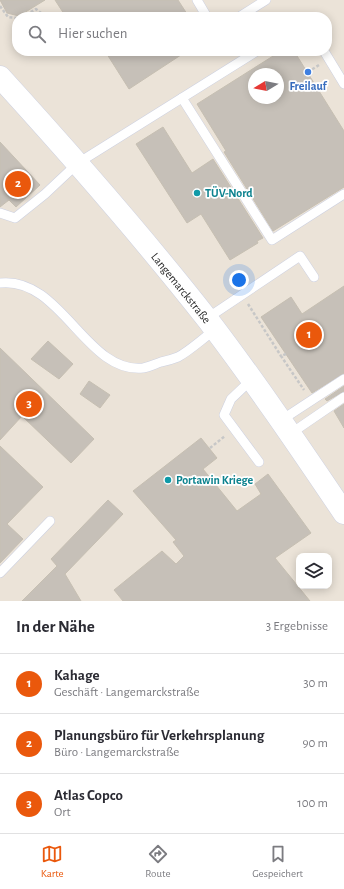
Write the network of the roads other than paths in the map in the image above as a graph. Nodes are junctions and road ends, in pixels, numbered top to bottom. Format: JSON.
{"nodes":[{"id":1,"x":197,"y":0,"type":"edge"},
{"id":2,"x":266,"y":0,"type":"edge"},
{"id":3,"x":204,"y":12,"type":"edge"},
{"id":4,"x":247,"y":12,"type":"edge"},
{"id":5,"x":249,"y":56,"type":"edge"},
{"id":6,"x":327,"y":56,"type":"edge"},
{"id":7,"x":1,"y":81,"type":"edge"},
{"id":8,"x":344,"y":84,"type":"edge"},
{"id":9,"x":182,"y":98,"type":"junction"},
{"id":10,"x":78,"y":163,"type":"junction"},
{"id":11,"x":344,"y":194,"type":"edge"},
{"id":12,"x":0,"y":213,"type":"edge"},
{"id":13,"x":314,"y":277,"type":"dead end"},
{"id":14,"x":0,"y":283,"type":"edge"},
{"id":15,"x":210,"y":324,"type":"junction"},
{"id":16,"x":344,"y":379,"type":"edge"},
{"id":17,"x":251,"y":380,"type":"junction"},
{"id":18,"x":344,"y":397,"type":"edge"},
{"id":19,"x":285,"y":427,"type":"junction"},
{"id":20,"x":259,"y":462,"type":"dead end"},
{"id":21,"x":344,"y":513,"type":"edge"},
{"id":22,"x":50,"y":521,"type":"dead end"},
{"id":23,"x":0,"y":573,"type":"edge"}],
"edges":[{"from":1,"to":3,"type":"lane"},
{"from":2,"to":4,"type":"lane"},
{"from":5,"to":9,"type":"lane"},
{"from":6,"to":8,"type":"lane"},
{"from":7,"to":10,"type":"street","name":"Langemarckstraße"},
{"from":9,"to":10,"type":"lane"},
{"from":9,"to":11,"type":"lane"},
{"from":10,"to":12,"type":"lane"},
{"from":10,"to":15,"type":"street","name":"Langemarckstraße"},
{"from":13,"to":15,"type":"lane"},
{"from":14,"to":15,"type":"lane"},
{"from":15,"to":17,"type":"street","name":"Langemarckstraße"},
{"from":16,"to":19,"type":"lane"},
{"from":17,"to":19,"type":"street","name":"Langemarckstraße"},
{"from":17,"to":20,"type":"lane"},
{"from":18,"to":19,"type":"lane"},
{"from":19,"to":21,"type":"street","name":"Langemarckstraße"},
{"from":22,"to":23,"type":"lane"}]}
